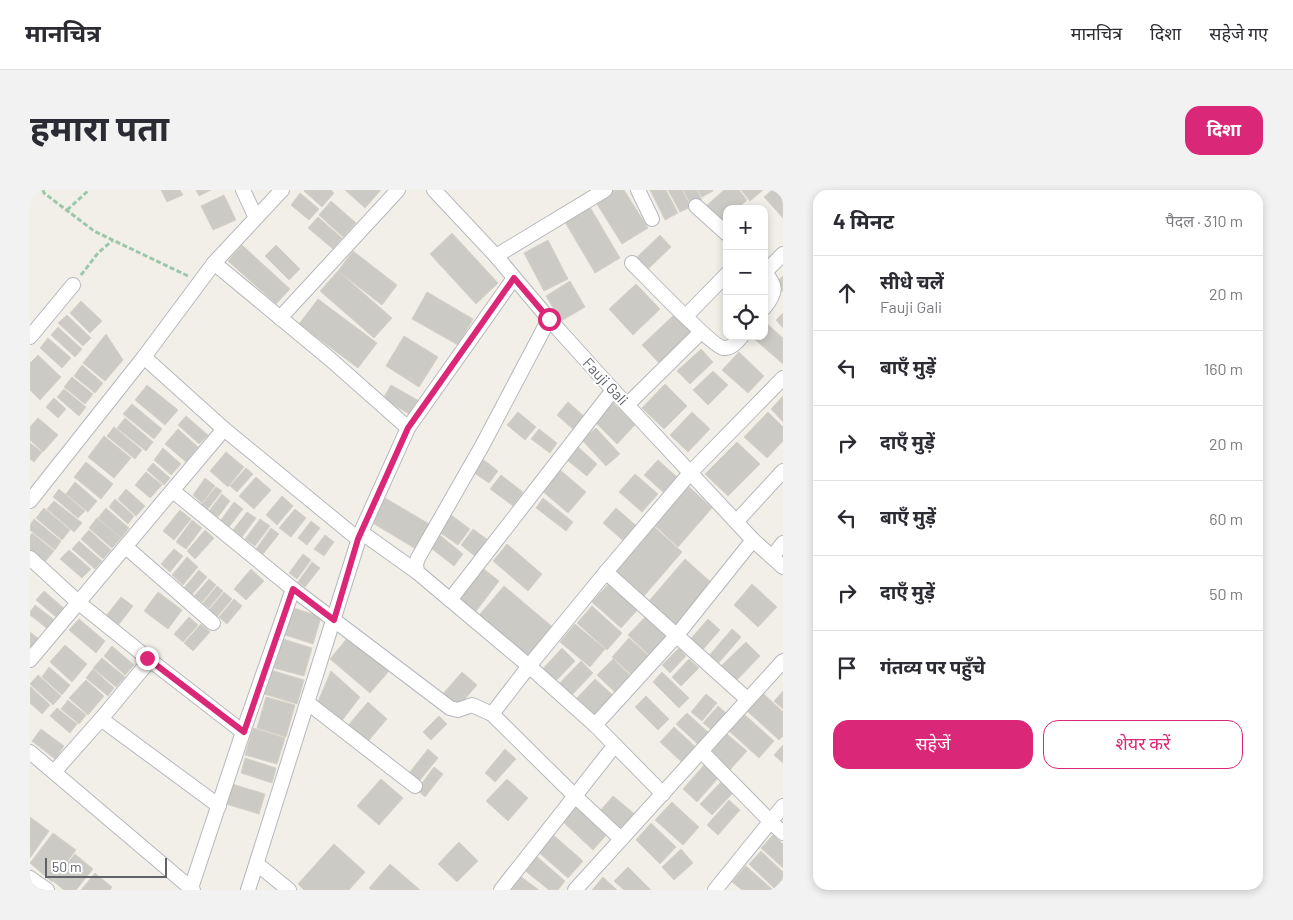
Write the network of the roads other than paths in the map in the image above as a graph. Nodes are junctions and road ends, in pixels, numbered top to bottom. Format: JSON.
{"nodes":[{"id":1,"x":242,"y":190,"type":"edge"},
{"id":2,"x":282,"y":190,"type":"edge"},
{"id":3,"x":398,"y":190,"type":"edge"},
{"id":4,"x":434,"y":190,"type":"edge"},
{"id":5,"x":604,"y":190,"type":"edge"},
{"id":6,"x":638,"y":190,"type":"edge"},
{"id":7,"x":696,"y":206,"type":"dead end"},
{"id":8,"x":256,"y":218,"type":"junction"},
{"id":9,"x":652,"y":220,"type":"dead end"},
{"id":10,"x":723,"y":230,"type":"edge"},
{"id":11,"x":783,"y":254,"type":"edge"},
{"id":12,"x":496,"y":256,"type":"junction"},
{"id":13,"x":214,"y":263,"type":"junction"},
{"id":14,"x":632,"y":263,"type":"dead end"},
{"id":15,"x":768,"y":268,"type":"edge"},
{"id":16,"x":768,"y":275,"type":"edge"},
{"id":17,"x":514,"y":278,"type":"junction"},
{"id":18,"x":723,"y":278,"type":"edge"},
{"id":19,"x":72,"y":285,"type":"road end"},
{"id":20,"x":768,"y":303,"type":"edge"},
{"id":21,"x":686,"y":316,"type":"junction"},
{"id":22,"x":280,"y":318,"type":"junction"},
{"id":23,"x":549,"y":319,"type":"junction"},
{"id":24,"x":702,"y":332,"type":"junction"},
{"id":25,"x":30,"y":337,"type":"edge"},
{"id":26,"x":739,"y":340,"type":"edge"},
{"id":27,"x":144,"y":357,"type":"junction"},
{"id":28,"x":783,"y":378,"type":"edge"},
{"id":29,"x":613,"y":390,"type":"junction"},
{"id":30,"x":627,"y":405,"type":"junction"},
{"id":31,"x":408,"y":428,"type":"junction"},
{"id":32,"x":224,"y":429,"type":"junction"},
{"id":33,"x":783,"y":471,"type":"edge"},
{"id":34,"x":690,"y":472,"type":"junction"},
{"id":35,"x":173,"y":491,"type":"junction"},
{"id":36,"x":30,"y":501,"type":"edge"},
{"id":37,"x":736,"y":522,"type":"junction"},
{"id":38,"x":359,"y":535,"type":"junction"},
{"id":39,"x":753,"y":540,"type":"junction"},
{"id":40,"x":783,"y":543,"type":"edge"},
{"id":41,"x":126,"y":547,"type":"junction"},
{"id":42,"x":772,"y":557,"type":"junction"},
{"id":43,"x":30,"y":558,"type":"edge"},
{"id":44,"x":783,"y":567,"type":"edge"},
{"id":45,"x":417,"y":572,"type":"junction"},
{"id":46,"x":606,"y":572,"type":"junction"},
{"id":47,"x":293,"y":589,"type":"junction"},
{"id":48,"x":450,"y":600,"type":"junction"},
{"id":49,"x":79,"y":603,"type":"junction"},
{"id":50,"x":334,"y":620,"type":"junction"},
{"id":51,"x":213,"y":623,"type":"dead end"},
{"id":52,"x":677,"y":635,"type":"junction"},
{"id":53,"x":30,"y":660,"type":"edge"},
{"id":54,"x":150,"y":660,"type":"junction"},
{"id":55,"x":783,"y":661,"type":"edge"},
{"id":56,"x":529,"y":666,"type":"junction"},
{"id":57,"x":748,"y":700,"type":"junction"},
{"id":58,"x":308,"y":703,"type":"junction"},
{"id":59,"x":492,"y":714,"type":"junction"},
{"id":60,"x":101,"y":719,"type":"junction"},
{"id":61,"x":595,"y":725,"type":"junction"},
{"id":62,"x":244,"y":732,"type":"junction"},
{"id":63,"x":615,"y":745,"type":"junction"},
{"id":64,"x":30,"y":752,"type":"edge"},
{"id":65,"x":702,"y":752,"type":"junction"},
{"id":66,"x":54,"y":772,"type":"junction"},
{"id":67,"x":415,"y":786,"type":"dead end"},
{"id":68,"x":663,"y":794,"type":"junction"},
{"id":69,"x":576,"y":797,"type":"junction"},
{"id":70,"x":219,"y":806,"type":"junction"},
{"id":71,"x":783,"y":806,"type":"edge"},
{"id":72,"x":770,"y":821,"type":"junction"},
{"id":73,"x":783,"y":833,"type":"edge"},
{"id":74,"x":621,"y":839,"type":"junction"},
{"id":75,"x":256,"y":864,"type":"junction"},
{"id":76,"x":30,"y":878,"type":"edge"},
{"id":77,"x":192,"y":889,"type":"edge"},
{"id":78,"x":47,"y":890,"type":"edge"},
{"id":79,"x":248,"y":890,"type":"edge"},
{"id":80,"x":288,"y":890,"type":"edge"},
{"id":81,"x":501,"y":890,"type":"edge"},
{"id":82,"x":575,"y":890,"type":"edge"},
{"id":83,"x":715,"y":890,"type":"edge"}],
"edges":[{"from":1,"to":8,"type":"street"},
{"from":2,"to":8,"type":"street"},
{"from":3,"to":22,"type":"street"},
{"from":4,"to":12,"type":"street","name":"Fauji Gali"},
{"from":5,"to":12,"type":"street"},
{"from":6,"to":9,"type":"street"},
{"from":7,"to":10,"type":"street"},
{"from":8,"to":13,"type":"street"},
{"from":11,"to":15,"type":"street"},
{"from":12,"to":17,"type":"street","name":"Fauji Gali"},
{"from":13,"to":22,"type":"street"},
{"from":13,"to":27,"type":"street"},
{"from":14,"to":21,"type":"street"},
{"from":16,"to":20,"type":"street"},
{"from":17,"to":23,"type":"street","name":"Fauji Gali"},
{"from":17,"to":31,"type":"street"},
{"from":18,"to":21,"type":"street"},
{"from":19,"to":25,"type":"street"},
{"from":21,"to":24,"type":"street"},
{"from":22,"to":31,"type":"street"},
{"from":23,"to":29,"type":"street","name":"Fauji Gali"},
{"from":23,"to":45,"type":"street"},
{"from":24,"to":26,"type":"street"},
{"from":24,"to":30,"type":"street"},
{"from":27,"to":32,"type":"street"},
{"from":27,"to":36,"type":"street"},
{"from":28,"to":34,"type":"street"},
{"from":29,"to":30,"type":"street","name":"Fauji Gali"},
{"from":29,"to":48,"type":"street"},
{"from":30,"to":34,"type":"street","name":"Fauji Gali"},
{"from":31,"to":38,"type":"street"},
{"from":32,"to":35,"type":"street"},
{"from":32,"to":38,"type":"street"},
{"from":33,"to":37,"type":"street"},
{"from":34,"to":37,"type":"street","name":"Fauji Gali"},
{"from":34,"to":46,"type":"street"},
{"from":35,"to":41,"type":"street"},
{"from":35,"to":47,"type":"street"},
{"from":37,"to":39,"type":"street","name":"Fauji Gali"},
{"from":38,"to":45,"type":"street"},
{"from":38,"to":50,"type":"street"},
{"from":39,"to":42,"type":"street","name":"Fauji Gali"},
{"from":39,"to":52,"type":"street"},
{"from":40,"to":42,"type":"street"},
{"from":41,"to":49,"type":"street"},
{"from":41,"to":51,"type":"street"},
{"from":42,"to":44,"type":"street","name":"Fauji Gali"},
{"from":43,"to":49,"type":"street"},
{"from":45,"to":48,"type":"street"},
{"from":46,"to":52,"type":"street"},
{"from":46,"to":56,"type":"street"},
{"from":47,"to":50,"type":"street"},
{"from":47,"to":62,"type":"street"},
{"from":48,"to":56,"type":"street"},
{"from":49,"to":53,"type":"street"},
{"from":49,"to":54,"type":"street"},
{"from":50,"to":58,"type":"street"},
{"from":50,"to":59,"type":"street"},
{"from":52,"to":57,"type":"street"},
{"from":52,"to":61,"type":"street"},
{"from":54,"to":60,"type":"street"},
{"from":54,"to":62,"type":"street"},
{"from":55,"to":57,"type":"street"},
{"from":56,"to":59,"type":"street"},
{"from":56,"to":61,"type":"street"},
{"from":57,"to":65,"type":"street"},
{"from":58,"to":67,"type":"street"},
{"from":58,"to":75,"type":"street"},
{"from":59,"to":69,"type":"street"},
{"from":60,"to":66,"type":"street"},
{"from":60,"to":70,"type":"street"},
{"from":61,"to":63,"type":"street"},
{"from":62,"to":70,"type":"street"},
{"from":63,"to":68,"type":"street"},
{"from":63,"to":69,"type":"street"},
{"from":64,"to":66,"type":"street"},
{"from":65,"to":68,"type":"street"},
{"from":65,"to":72,"type":"street"},
{"from":66,"to":77,"type":"street"},
{"from":68,"to":74,"type":"street"},
{"from":69,"to":74,"type":"street"},
{"from":69,"to":81,"type":"street"},
{"from":70,"to":77,"type":"street"},
{"from":71,"to":72,"type":"street"},
{"from":72,"to":73,"type":"street"},
{"from":72,"to":83,"type":"street"},
{"from":74,"to":82,"type":"street"},
{"from":75,"to":79,"type":"street"},
{"from":75,"to":80,"type":"street"},
{"from":76,"to":78,"type":"street"}]}
